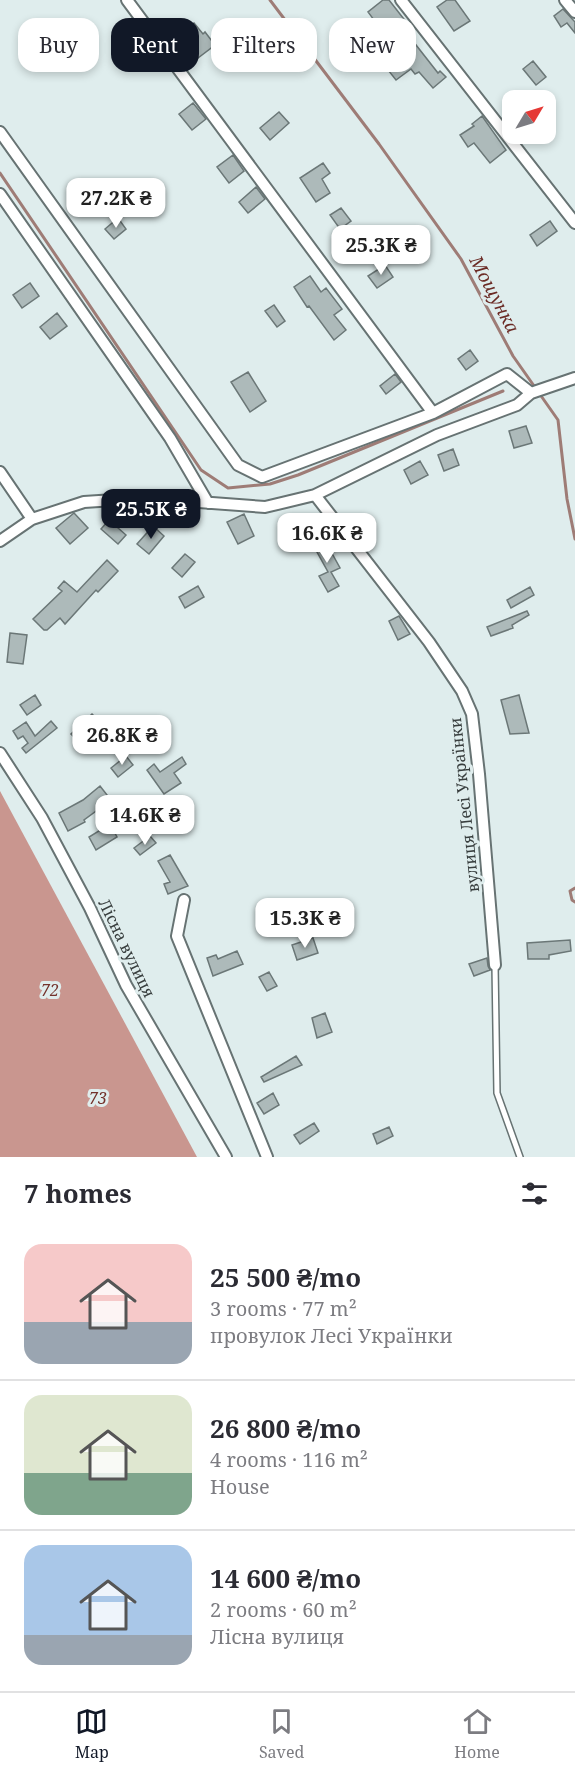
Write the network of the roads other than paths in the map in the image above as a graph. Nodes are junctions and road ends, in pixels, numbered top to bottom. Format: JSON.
{"nodes":[{"id":1,"x":128,"y":0,"type":"edge"},
{"id":2,"x":401,"y":0,"type":"edge"},
{"id":3,"x":565,"y":0,"type":"edge"},
{"id":4,"x":575,"y":12,"type":"edge"},
{"id":5,"x":0,"y":132,"type":"edge"},
{"id":6,"x":0,"y":194,"type":"edge"},
{"id":7,"x":575,"y":223,"type":"edge"},
{"id":8,"x":575,"y":378,"type":"edge"},
{"id":9,"x":531,"y":393,"type":"junction"},
{"id":10,"x":433,"y":413,"type":"junction"},
{"id":11,"x":0,"y":472,"type":"edge"},
{"id":12,"x":315,"y":495,"type":"junction"},
{"id":13,"x":208,"y":503,"type":"junction"},
{"id":14,"x":32,"y":519,"type":"junction"},
{"id":15,"x":0,"y":542,"type":"edge"},
{"id":16,"x":0,"y":753,"type":"edge"},
{"id":17,"x":184,"y":900,"type":"dead end"},
{"id":18,"x":495,"y":965,"type":"joint"},
{"id":19,"x":226,"y":1157,"type":"edge"},
{"id":20,"x":267,"y":1157,"type":"edge"},
{"id":21,"x":520,"y":1157,"type":"edge"}],
"edges":[{"from":1,"to":10,"type":"street"},
{"from":2,"to":7,"type":"street"},
{"from":3,"to":4,"type":"street"},
{"from":5,"to":10,"type":"street"},
{"from":6,"to":13,"type":"street"},
{"from":8,"to":9,"type":"street"},
{"from":9,"to":10,"type":"street"},
{"from":9,"to":12,"type":"street"},
{"from":11,"to":14,"type":"street"},
{"from":12,"to":13,"type":"street"},
{"from":12,"to":18,"type":"street","name":"вулиця Лесі Українки"},
{"from":13,"to":14,"type":"street"},
{"from":14,"to":15,"type":"street"},
{"from":16,"to":19,"type":"street","name":"Лісна вулиця"},
{"from":17,"to":20,"type":"street"},
{"from":18,"to":21,"type":"lane","name":"вулиця Лесі Українки"}]}
